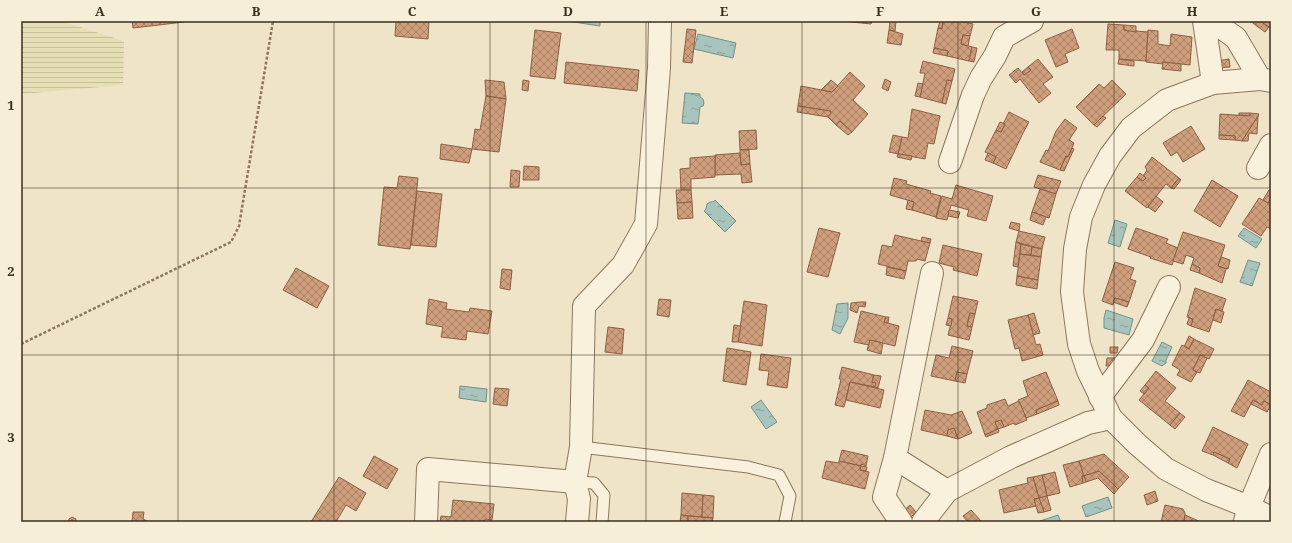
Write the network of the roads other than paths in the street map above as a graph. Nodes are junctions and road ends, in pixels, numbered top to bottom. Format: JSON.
{"nodes":[{"id":1,"x":660,"y":21,"type":"edge"},
{"id":2,"x":1032,"y":21,"type":"edge"},
{"id":3,"x":1204,"y":21,"type":"edge"},
{"id":4,"x":1212,"y":21,"type":"edge"},
{"id":5,"x":998,"y":29,"type":"edge"},
{"id":6,"x":1266,"y":80,"type":"edge"},
{"id":7,"x":1213,"y":84,"type":"junction"},
{"id":8,"x":1271,"y":145,"type":"edge"},
{"id":9,"x":950,"y":162,"type":"dead end"},
{"id":10,"x":1258,"y":168,"type":"dead end"},
{"id":11,"x":932,"y":273,"type":"dead end"},
{"id":12,"x":1168,"y":287,"type":"dead end"},
{"id":13,"x":1100,"y":397,"type":"junction"},
{"id":14,"x":1111,"y":418,"type":"junction"},
{"id":15,"x":581,"y":448,"type":"junction"},
{"id":16,"x":1271,"y":454,"type":"edge"},
{"id":17,"x":895,"y":458,"type":"junction"},
{"id":18,"x":575,"y":482,"type":"junction"},
{"id":19,"x":947,"y":491,"type":"junction"},
{"id":20,"x":1247,"y":515,"type":"edge"},
{"id":21,"x":1271,"y":518,"type":"edge"},
{"id":22,"x":426,"y":522,"type":"edge"},
{"id":23,"x":577,"y":522,"type":"edge"},
{"id":24,"x":602,"y":522,"type":"edge"},
{"id":25,"x":785,"y":522,"type":"edge"},
{"id":26,"x":901,"y":522,"type":"edge"},
{"id":27,"x":923,"y":522,"type":"edge"}],
"edges":[{"from":1,"to":15,"type":"street"},
{"from":2,"to":5,"type":"street"},
{"from":3,"to":7,"type":"street"},
{"from":4,"to":6,"type":"street"},
{"from":5,"to":9,"type":"street"},
{"from":6,"to":7,"type":"street"},
{"from":7,"to":13,"type":"street"},
{"from":8,"to":10,"type":"street"},
{"from":11,"to":17,"type":"street"},
{"from":12,"to":13,"type":"street"},
{"from":13,"to":14,"type":"street"},
{"from":14,"to":19,"type":"street"},
{"from":14,"to":20,"type":"street"},
{"from":15,"to":18,"type":"street"},
{"from":15,"to":25,"type":"lane"},
{"from":16,"to":20,"type":"street"},
{"from":17,"to":19,"type":"street"},
{"from":17,"to":26,"type":"street"},
{"from":18,"to":22,"type":"street"},
{"from":18,"to":23,"type":"street"},
{"from":18,"to":24,"type":"lane"},
{"from":19,"to":27,"type":"street"},
{"from":20,"to":21,"type":"street"}]}
